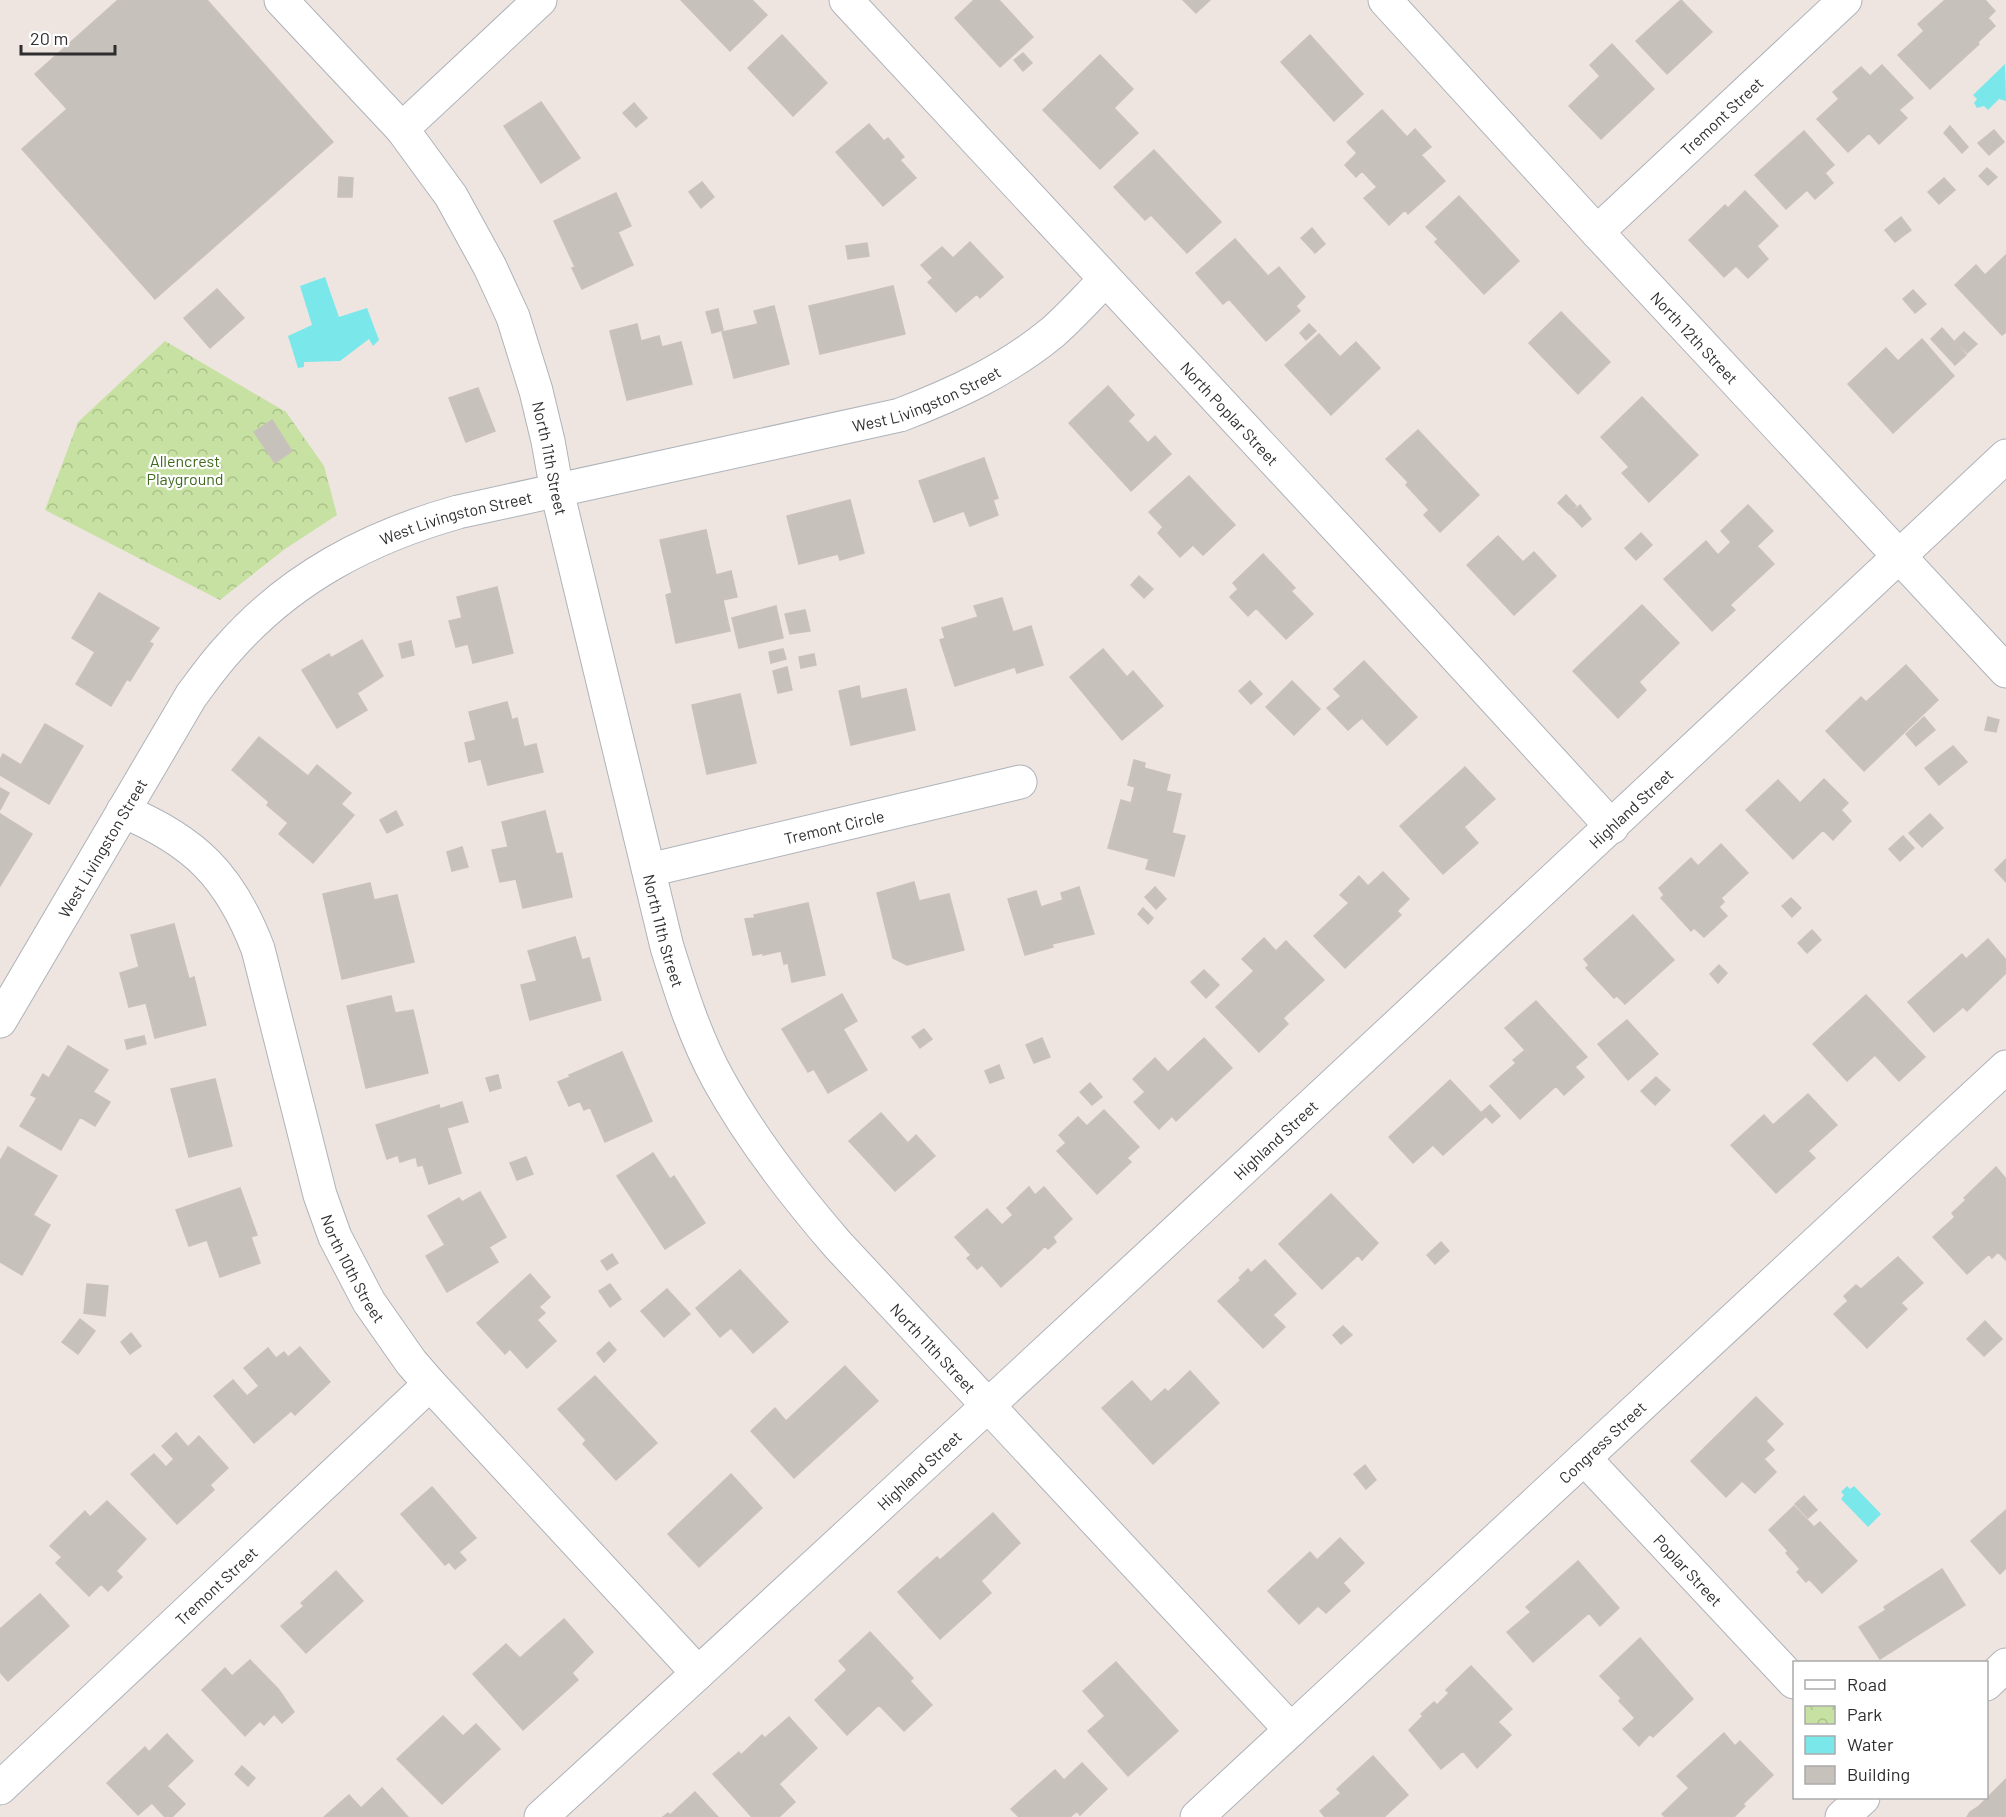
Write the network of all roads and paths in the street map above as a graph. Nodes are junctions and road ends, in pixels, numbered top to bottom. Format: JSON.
{"nodes":[{"id":1,"x":282,"y":0,"type":"edge"},
{"id":2,"x":540,"y":0,"type":"edge"},
{"id":3,"x":846,"y":0,"type":"edge"},
{"id":4,"x":1385,"y":0,"type":"edge"},
{"id":5,"x":1845,"y":0,"type":"edge"},
{"id":6,"x":402,"y":129,"type":"junction"},
{"id":7,"x":1597,"y":232,"type":"junction"},
{"id":8,"x":1105,"y":280,"type":"junction"},
{"id":9,"x":2006,"y":456,"type":"edge"},
{"id":10,"x":557,"y":491,"type":"junction"},
{"id":11,"x":1899,"y":556,"type":"junction"},
{"id":12,"x":2006,"y":671,"type":"edge"},
{"id":13,"x":1020,"y":782,"type":"dead end"},
{"id":14,"x":123,"y":811,"type":"junction"},
{"id":15,"x":1612,"y":827,"type":"junction"},
{"id":16,"x":650,"y":870,"type":"junction"},
{"id":17,"x":0,"y":1021,"type":"edge"},
{"id":18,"x":2006,"y":1067,"type":"edge"},
{"id":19,"x":430,"y":1384,"type":"junction"},
{"id":20,"x":987,"y":1406,"type":"junction"},
{"id":21,"x":1584,"y":1458,"type":"junction"},
{"id":22,"x":2006,"y":1665,"type":"edge"},
{"id":23,"x":698,"y":1673,"type":"junction"},
{"id":24,"x":1793,"y":1681,"type":"edge"},
{"id":25,"x":1988,"y":1682,"type":"edge"},
{"id":26,"x":1291,"y":1730,"type":"junction"},
{"id":27,"x":0,"y":1788,"type":"edge"},
{"id":28,"x":1861,"y":1799,"type":"edge"},
{"id":29,"x":541,"y":1817,"type":"edge"},
{"id":30,"x":1197,"y":1817,"type":"edge"},
{"id":31,"x":1842,"y":1817,"type":"edge"}],
"edges":[{"from":1,"to":6,"type":"street","name":"North 11th Street"},
{"from":2,"to":6,"type":"street"},
{"from":3,"to":8,"type":"street","name":"North Poplar Street"},
{"from":4,"to":7,"type":"street","name":"North 12th Street"},
{"from":5,"to":7,"type":"street","name":"Tremont Street"},
{"from":6,"to":10,"type":"street","name":"North 11th Street"},
{"from":7,"to":11,"type":"street","name":"North 12th Street"},
{"from":8,"to":10,"type":"street","name":"West Livingston Street"},
{"from":8,"to":15,"type":"street","name":"North Poplar Street"},
{"from":9,"to":11,"type":"street","name":"Highland Street"},
{"from":10,"to":14,"type":"street","name":"West Livingston Street"},
{"from":10,"to":16,"type":"street","name":"North 11th Street"},
{"from":11,"to":12,"type":"street","name":"North 12th Street"},
{"from":11,"to":15,"type":"street","name":"Highland Street"},
{"from":13,"to":16,"type":"street","name":"Tremont Circle"},
{"from":14,"to":17,"type":"street","name":"West Livingston Street"},
{"from":14,"to":19,"type":"street","name":"North 10th Street"},
{"from":15,"to":20,"type":"street","name":"Highland Street"},
{"from":16,"to":20,"type":"street","name":"North 11th Street"},
{"from":18,"to":21,"type":"street","name":"Congress Street"},
{"from":19,"to":23,"type":"street","name":"North 10th Street"},
{"from":19,"to":27,"type":"street","name":"Tremont Street"},
{"from":20,"to":23,"type":"street","name":"Highland Street"},
{"from":20,"to":26,"type":"street","name":"North 11th Street"},
{"from":21,"to":24,"type":"street","name":"Poplar Street"},
{"from":21,"to":26,"type":"street","name":"Congress Street"},
{"from":22,"to":25,"type":"street"},
{"from":23,"to":29,"type":"street","name":"Highland Street"},
{"from":26,"to":30,"type":"street","name":"Congress Street"},
{"from":28,"to":31,"type":"street"}]}
